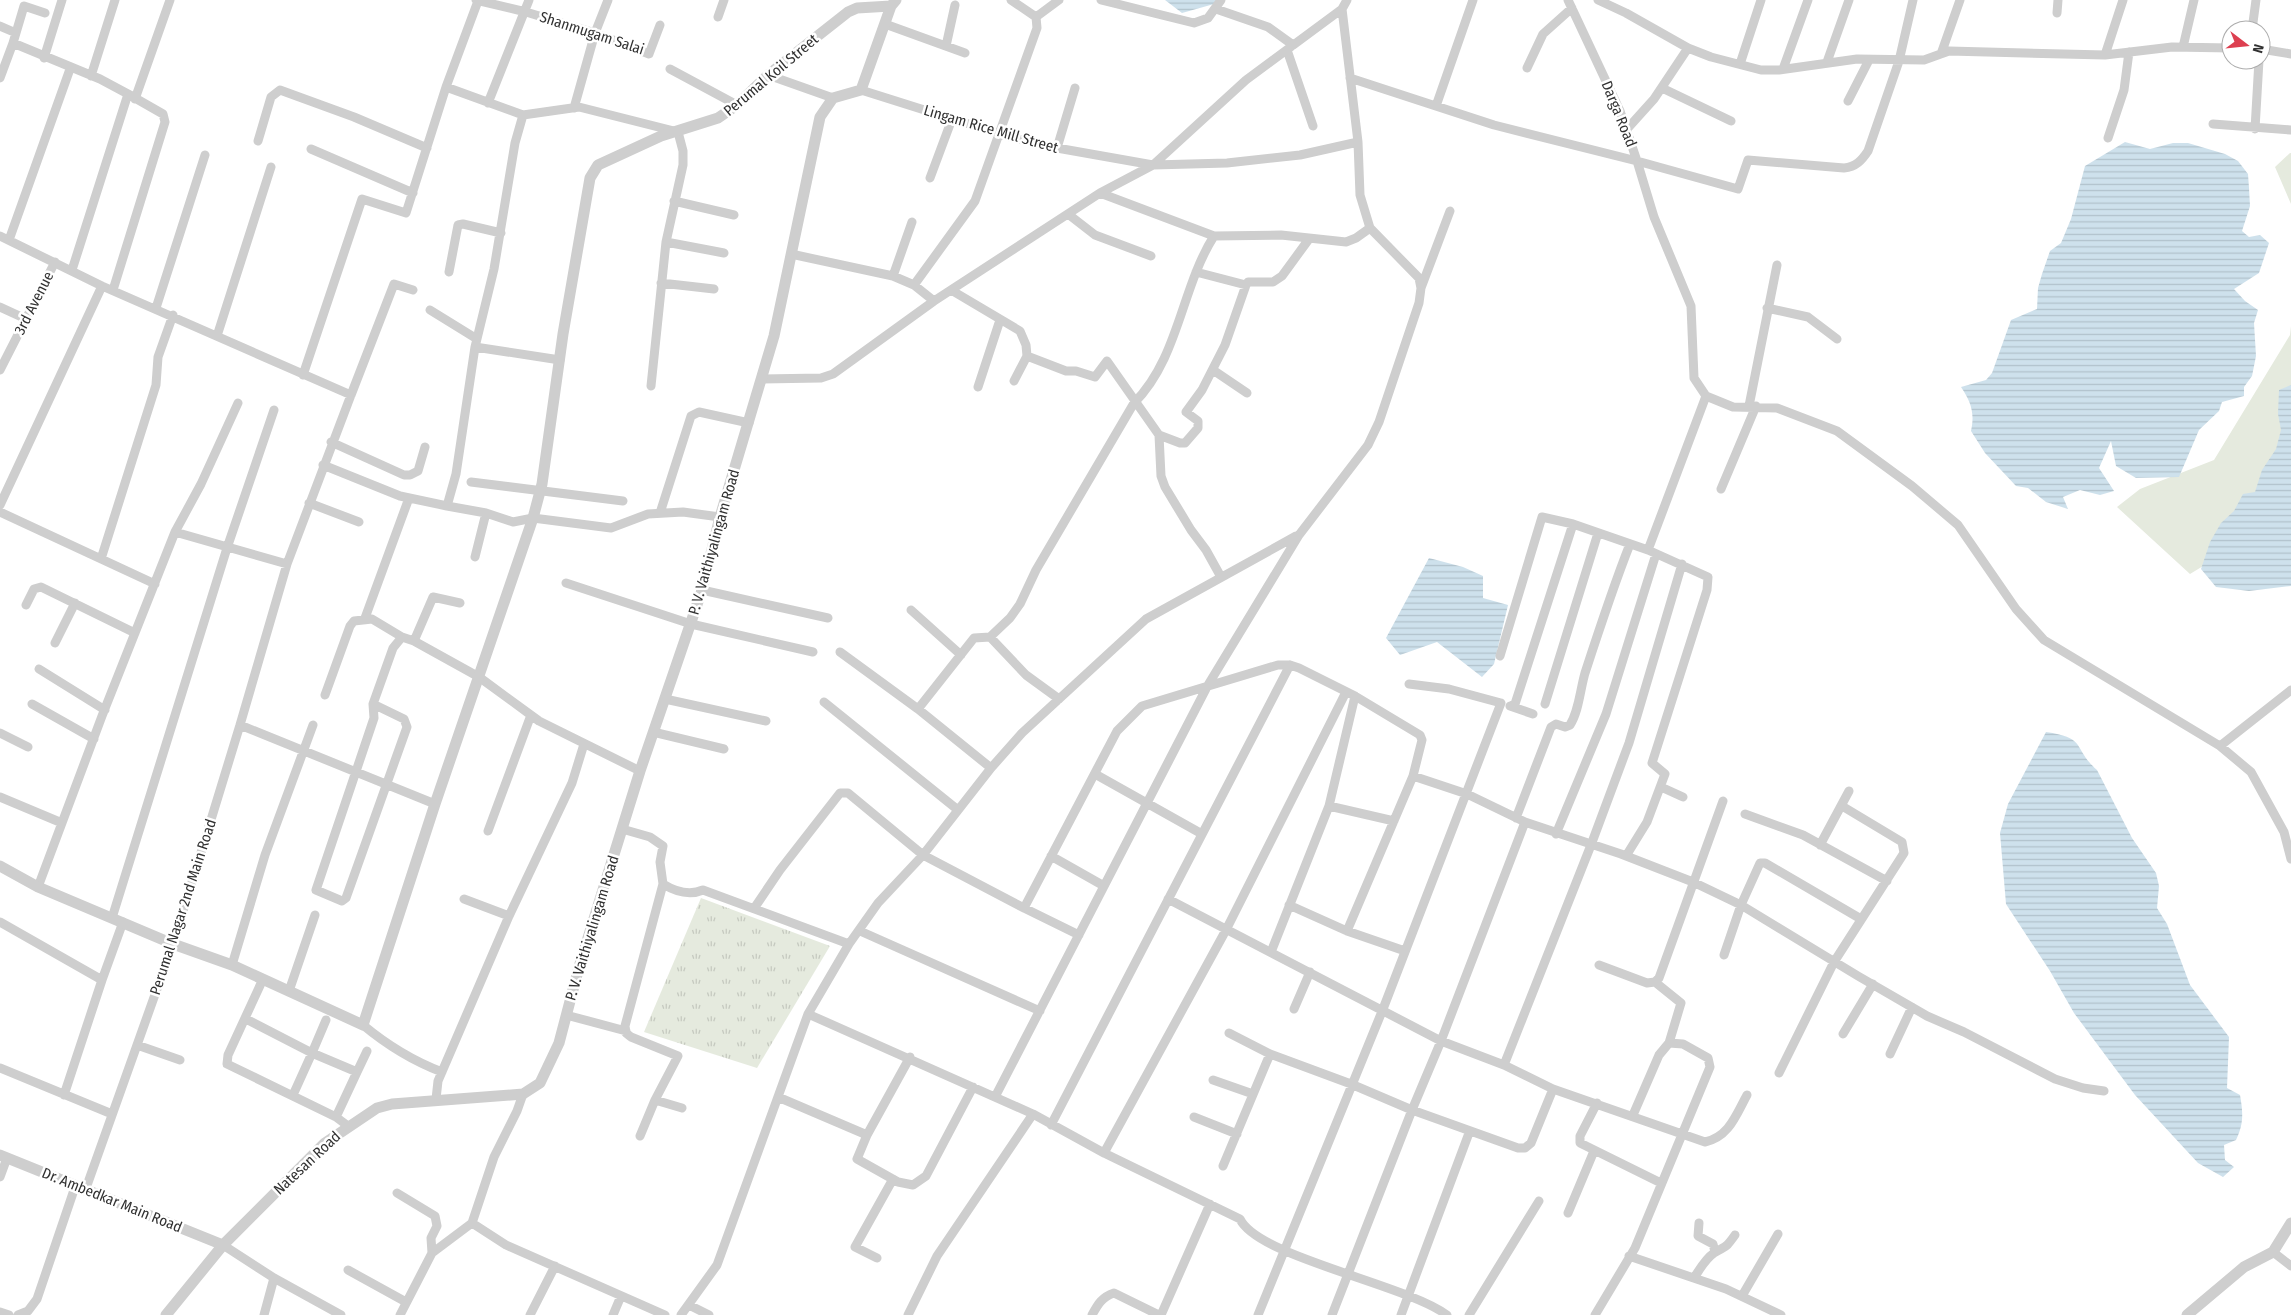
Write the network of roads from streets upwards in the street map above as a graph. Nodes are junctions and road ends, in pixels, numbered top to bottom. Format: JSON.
{"nodes":[{"id":1,"x":62,"y":0,"type":"edge"},
{"id":2,"x":115,"y":0,"type":"edge"},
{"id":3,"x":170,"y":0,"type":"edge"},
{"id":4,"x":477,"y":0,"type":"edge"},
{"id":5,"x":529,"y":0,"type":"edge"},
{"id":6,"x":608,"y":0,"type":"edge"},
{"id":7,"x":724,"y":0,"type":"edge"},
{"id":8,"x":1010,"y":0,"type":"edge"},
{"id":9,"x":1059,"y":0,"type":"edge"},
{"id":10,"x":1101,"y":0,"type":"edge"},
{"id":11,"x":1221,"y":0,"type":"edge"},
{"id":12,"x":1347,"y":0,"type":"edge"},
{"id":13,"x":1473,"y":0,"type":"edge"},
{"id":14,"x":1598,"y":0,"type":"edge"},
{"id":15,"x":1761,"y":0,"type":"edge"},
{"id":16,"x":1808,"y":0,"type":"edge"},
{"id":17,"x":1848,"y":0,"type":"edge"},
{"id":18,"x":1913,"y":0,"type":"edge"},
{"id":19,"x":1960,"y":0,"type":"edge"},
{"id":20,"x":2058,"y":0,"type":"edge"},
{"id":21,"x":2123,"y":0,"type":"edge"},
{"id":22,"x":2194,"y":0,"type":"edge"},
{"id":23,"x":2256,"y":0,"type":"edge"},
{"id":24,"x":894,"y":3,"type":"edge"},
{"id":25,"x":1570,"y":4,"type":"edge"},
{"id":26,"x":955,"y":5,"type":"dead end"},
{"id":27,"x":1216,"y":9,"type":"junction"},
{"id":28,"x":1342,"y":9,"type":"junction"},
{"id":29,"x":526,"y":12,"type":"junction"},
{"id":30,"x":2057,"y":13,"type":"dead end"},
{"id":31,"x":45,"y":14,"type":"dead end"},
{"id":32,"x":718,"y":17,"type":"dead end"},
{"id":33,"x":1036,"y":17,"type":"junction"},
{"id":34,"x":2253,"y":20,"type":"edge"},
{"id":35,"x":885,"y":24,"type":"junction"},
{"id":36,"x":660,"y":25,"type":"dead end"},
{"id":37,"x":0,"y":26,"type":"edge"},
{"id":38,"x":16,"y":33,"type":"junction"},
{"id":39,"x":594,"y":33,"type":"junction"},
{"id":40,"x":13,"y":42,"type":"junction"},
{"id":41,"x":946,"y":46,"type":"junction"},
{"id":42,"x":2183,"y":47,"type":"junction"},
{"id":43,"x":1290,"y":48,"type":"junction"},
{"id":44,"x":1688,"y":48,"type":"junction"},
{"id":45,"x":2221,"y":48,"type":"edge"},
{"id":46,"x":2271,"y":51,"type":"edge"},
{"id":47,"x":2129,"y":52,"type":"junction"},
{"id":48,"x":966,"y":53,"type":"dead end"},
{"id":49,"x":1941,"y":54,"type":"junction"},
{"id":50,"x":2291,"y":54,"type":"edge"},
{"id":51,"x":2105,"y":55,"type":"junction"},
{"id":52,"x":44,"y":58,"type":"junction"},
{"id":53,"x":1869,"y":60,"type":"junction"},
{"id":54,"x":1899,"y":61,"type":"junction"},
{"id":55,"x":1827,"y":62,"type":"junction"},
{"id":56,"x":1740,"y":64,"type":"junction"},
{"id":57,"x":1527,"y":68,"type":"dead end"},
{"id":58,"x":70,"y":69,"type":"junction"},
{"id":59,"x":1783,"y":69,"type":"junction"},
{"id":60,"x":670,"y":70,"type":"dead end"},
{"id":61,"x":2258,"y":70,"type":"edge"},
{"id":62,"x":768,"y":75,"type":"junction"},
{"id":63,"x":91,"y":76,"type":"junction"},
{"id":64,"x":0,"y":78,"type":"edge"},
{"id":65,"x":1350,"y":78,"type":"junction"},
{"id":66,"x":446,"y":87,"type":"junction"},
{"id":67,"x":1075,"y":88,"type":"dead end"},
{"id":68,"x":1662,"y":88,"type":"junction"},
{"id":69,"x":861,"y":90,"type":"junction"},
{"id":70,"x":132,"y":97,"type":"junction"},
{"id":71,"x":833,"y":98,"type":"junction"},
{"id":72,"x":1848,"y":101,"type":"dead end"},
{"id":73,"x":488,"y":102,"type":"junction"},
{"id":74,"x":737,"y":105,"type":"junction"},
{"id":75,"x":1436,"y":106,"type":"junction"},
{"id":76,"x":574,"y":108,"type":"junction"},
{"id":77,"x":523,"y":116,"type":"junction"},
{"id":78,"x":952,"y":119,"type":"junction"},
{"id":79,"x":1731,"y":121,"type":"dead end"},
{"id":80,"x":2213,"y":124,"type":"dead end"},
{"id":81,"x":1313,"y":126,"type":"dead end"},
{"id":82,"x":1627,"y":129,"type":"junction"},
{"id":83,"x":2255,"y":129,"type":"junction"},
{"id":84,"x":2291,"y":130,"type":"edge"},
{"id":85,"x":678,"y":132,"type":"junction"},
{"id":86,"x":998,"y":132,"type":"junction"},
{"id":87,"x":2108,"y":138,"type":"dead end"},
{"id":88,"x":258,"y":141,"type":"dead end"},
{"id":89,"x":1358,"y":142,"type":"junction"},
{"id":90,"x":427,"y":148,"type":"junction"},
{"id":91,"x":1057,"y":148,"type":"junction"},
{"id":92,"x":311,"y":149,"type":"dead end"},
{"id":93,"x":204,"y":155,"type":"dead end"},
{"id":94,"x":1637,"y":161,"type":"junction"},
{"id":95,"x":1153,"y":165,"type":"junction"},
{"id":96,"x":272,"y":166,"type":"dead end"},
{"id":97,"x":930,"y":178,"type":"dead end"},
{"id":98,"x":413,"y":193,"type":"junction"},
{"id":99,"x":1100,"y":193,"type":"junction"},
{"id":100,"x":674,"y":201,"type":"junction"},
{"id":101,"x":1450,"y":211,"type":"dead end"},
{"id":102,"x":1068,"y":214,"type":"junction"},
{"id":103,"x":734,"y":215,"type":"dead end"},
{"id":104,"x":912,"y":222,"type":"dead end"},
{"id":105,"x":1370,"y":228,"type":"junction"},
{"id":106,"x":501,"y":233,"type":"junction"},
{"id":107,"x":0,"y":236,"type":"edge"},
{"id":108,"x":1214,"y":236,"type":"junction"},
{"id":109,"x":1309,"y":239,"type":"junction"},
{"id":110,"x":9,"y":240,"type":"junction"},
{"id":111,"x":666,"y":242,"type":"junction"},
{"id":112,"x":724,"y":253,"type":"dead end"},
{"id":113,"x":791,"y":254,"type":"junction"},
{"id":114,"x":1151,"y":256,"type":"dead end"},
{"id":115,"x":55,"y":262,"type":"junction"},
{"id":116,"x":1777,"y":266,"type":"dead end"},
{"id":117,"x":72,"y":270,"type":"junction"},
{"id":118,"x":449,"y":272,"type":"dead end"},
{"id":119,"x":1196,"y":272,"type":"junction"},
{"id":120,"x":893,"y":276,"type":"junction"},
{"id":121,"x":661,"y":283,"type":"junction"},
{"id":122,"x":914,"y":285,"type":"junction"},
{"id":123,"x":1246,"y":285,"type":"junction"},
{"id":124,"x":102,"y":286,"type":"junction"},
{"id":125,"x":1421,"y":288,"type":"junction"},
{"id":126,"x":714,"y":289,"type":"dead end"},
{"id":127,"x":113,"y":290,"type":"junction"},
{"id":128,"x":413,"y":290,"type":"dead end"},
{"id":129,"x":951,"y":290,"type":"junction"},
{"id":130,"x":934,"y":301,"type":"junction"},
{"id":131,"x":0,"y":307,"type":"edge"},
{"id":132,"x":156,"y":308,"type":"junction"},
{"id":133,"x":1767,"y":308,"type":"junction"},
{"id":134,"x":430,"y":310,"type":"dead end"},
{"id":135,"x":173,"y":315,"type":"junction"},
{"id":136,"x":26,"y":319,"type":"junction"},
{"id":137,"x":1000,"y":320,"type":"junction"},
{"id":138,"x":217,"y":336,"type":"junction"},
{"id":139,"x":1837,"y":339,"type":"dead end"},
{"id":140,"x":476,"y":343,"type":"junction"},
{"id":141,"x":1027,"y":356,"type":"junction"},
{"id":142,"x":560,"y":360,"type":"junction"},
{"id":143,"x":0,"y":370,"type":"edge"},
{"id":144,"x":1213,"y":370,"type":"junction"},
{"id":145,"x":303,"y":375,"type":"junction"},
{"id":146,"x":762,"y":379,"type":"junction"},
{"id":147,"x":1014,"y":381,"type":"dead end"},
{"id":148,"x":651,"y":386,"type":"dead end"},
{"id":149,"x":978,"y":386,"type":"dead end"},
{"id":150,"x":1247,"y":393,"type":"dead end"},
{"id":151,"x":351,"y":395,"type":"junction"},
{"id":152,"x":1706,"y":396,"type":"junction"},
{"id":153,"x":238,"y":403,"type":"dead end"},
{"id":154,"x":1134,"y":403,"type":"junction"},
{"id":155,"x":1752,"y":406,"type":"junction"},
{"id":156,"x":274,"y":410,"type":"dead end"},
{"id":157,"x":749,"y":423,"type":"junction"},
{"id":158,"x":1159,"y":435,"type":"junction"},
{"id":159,"x":331,"y":442,"type":"junction"},
{"id":160,"x":425,"y":446,"type":"dead end"},
{"id":161,"x":323,"y":465,"type":"junction"},
{"id":162,"x":471,"y":482,"type":"dead end"},
{"id":163,"x":541,"y":489,"type":"junction"},
{"id":164,"x":1721,"y":489,"type":"dead end"},
{"id":165,"x":409,"y":498,"type":"junction"},
{"id":166,"x":623,"y":501,"type":"dead end"},
{"id":167,"x":309,"y":503,"type":"junction"},
{"id":168,"x":0,"y":505,"type":"edge"},
{"id":169,"x":447,"y":506,"type":"junction"},
{"id":170,"x":0,"y":512,"type":"edge"},
{"id":171,"x":486,"y":513,"type":"junction"},
{"id":172,"x":660,"y":513,"type":"junction"},
{"id":173,"x":720,"y":517,"type":"junction"},
{"id":174,"x":533,"y":518,"type":"junction"},
{"id":175,"x":359,"y":522,"type":"dead end"},
{"id":176,"x":1573,"y":524,"type":"junction"},
{"id":177,"x":175,"y":532,"type":"junction"},
{"id":178,"x":1598,"y":533,"type":"junction"},
{"id":179,"x":1299,"y":535,"type":"junction"},
{"id":180,"x":1630,"y":544,"type":"junction"},
{"id":181,"x":227,"y":548,"type":"junction"},
{"id":182,"x":1652,"y":552,"type":"junction"},
{"id":183,"x":475,"y":557,"type":"dead end"},
{"id":184,"x":101,"y":559,"type":"junction"},
{"id":185,"x":287,"y":564,"type":"junction"},
{"id":186,"x":1682,"y":564,"type":"junction"},
{"id":187,"x":1221,"y":577,"type":"junction"},
{"id":188,"x":566,"y":583,"type":"dead end"},
{"id":189,"x":156,"y":584,"type":"junction"},
{"id":190,"x":702,"y":590,"type":"junction"},
{"id":191,"x":75,"y":603,"type":"junction"},
{"id":192,"x":460,"y":603,"type":"dead end"},
{"id":193,"x":26,"y":605,"type":"dead end"},
{"id":194,"x":911,"y":610,"type":"dead end"},
{"id":195,"x":365,"y":618,"type":"junction"},
{"id":196,"x":828,"y":618,"type":"dead end"},
{"id":197,"x":691,"y":624,"type":"junction"},
{"id":198,"x":136,"y":633,"type":"junction"},
{"id":199,"x":402,"y":637,"type":"junction"},
{"id":200,"x":990,"y":637,"type":"junction"},
{"id":201,"x":414,"y":641,"type":"junction"},
{"id":202,"x":55,"y":643,"type":"dead end"},
{"id":203,"x":813,"y":652,"type":"dead end"},
{"id":204,"x":840,"y":652,"type":"dead end"},
{"id":205,"x":961,"y":654,"type":"junction"},
{"id":206,"x":1500,"y":656,"type":"dead end"},
{"id":207,"x":1290,"y":665,"type":"junction"},
{"id":208,"x":39,"y":669,"type":"dead end"},
{"id":209,"x":479,"y":677,"type":"junction"},
{"id":210,"x":1409,"y":684,"type":"dead end"},
{"id":211,"x":1208,"y":685,"type":"junction"},
{"id":212,"x":2291,"y":690,"type":"edge"},
{"id":213,"x":1346,"y":692,"type":"junction"},
{"id":214,"x":325,"y":695,"type":"dead end"},
{"id":215,"x":1355,"y":696,"type":"junction"},
{"id":216,"x":664,"y":699,"type":"junction"},
{"id":217,"x":1059,"y":699,"type":"junction"},
{"id":218,"x":824,"y":702,"type":"dead end"},
{"id":219,"x":1501,"y":703,"type":"junction"},
{"id":220,"x":32,"y":704,"type":"dead end"},
{"id":221,"x":373,"y":704,"type":"junction"},
{"id":222,"x":1545,"y":704,"type":"dead end"},
{"id":223,"x":1511,"y":706,"type":"junction"},
{"id":224,"x":918,"y":709,"type":"junction"},
{"id":225,"x":105,"y":710,"type":"junction"},
{"id":226,"x":1533,"y":714,"type":"dead end"},
{"id":227,"x":531,"y":715,"type":"junction"},
{"id":228,"x":766,"y":721,"type":"dead end"},
{"id":229,"x":240,"y":725,"type":"junction"},
{"id":230,"x":313,"y":725,"type":"dead end"},
{"id":231,"x":653,"y":732,"type":"junction"},
{"id":232,"x":0,"y":733,"type":"edge"},
{"id":233,"x":94,"y":739,"type":"junction"},
{"id":234,"x":584,"y":744,"type":"junction"},
{"id":235,"x":2220,"y":746,"type":"junction"},
{"id":236,"x":28,"y":747,"type":"dead end"},
{"id":237,"x":724,"y":749,"type":"dead end"},
{"id":238,"x":304,"y":750,"type":"junction"},
{"id":239,"x":991,"y":768,"type":"junction"},
{"id":240,"x":640,"y":771,"type":"junction"},
{"id":241,"x":356,"y":772,"type":"junction"},
{"id":242,"x":1095,"y":774,"type":"junction"},
{"id":243,"x":1413,"y":776,"type":"junction"},
{"id":244,"x":385,"y":784,"type":"junction"},
{"id":245,"x":1661,"y":787,"type":"junction"},
{"id":246,"x":1850,"y":791,"type":"dead end"},
{"id":247,"x":1467,"y":794,"type":"junction"},
{"id":248,"x":1683,"y":796,"type":"dead end"},
{"id":249,"x":0,"y":797,"type":"edge"},
{"id":250,"x":1723,"y":801,"type":"dead end"},
{"id":251,"x":1147,"y":802,"type":"junction"},
{"id":252,"x":435,"y":804,"type":"junction"},
{"id":253,"x":1329,"y":806,"type":"junction"},
{"id":254,"x":1842,"y":806,"type":"junction"},
{"id":255,"x":958,"y":810,"type":"junction"},
{"id":256,"x":1746,"y":814,"type":"dead end"},
{"id":257,"x":1516,"y":818,"type":"junction"},
{"id":258,"x":1394,"y":821,"type":"junction"},
{"id":259,"x":1525,"y":822,"type":"junction"},
{"id":260,"x":62,"y":823,"type":"junction"},
{"id":261,"x":622,"y":829,"type":"junction"},
{"id":262,"x":488,"y":831,"type":"dead end"},
{"id":263,"x":1202,"y":834,"type":"junction"},
{"id":264,"x":1556,"y":834,"type":"junction"},
{"id":265,"x":1591,"y":845,"type":"junction"},
{"id":266,"x":1820,"y":845,"type":"junction"},
{"id":267,"x":923,"y":855,"type":"junction"},
{"id":268,"x":1051,"y":856,"type":"junction"},
{"id":269,"x":1626,"y":856,"type":"junction"},
{"id":270,"x":2291,"y":859,"type":"edge"},
{"id":271,"x":0,"y":866,"type":"edge"},
{"id":272,"x":1887,"y":881,"type":"junction"},
{"id":273,"x":1693,"y":882,"type":"junction"},
{"id":274,"x":664,"y":884,"type":"junction"},
{"id":275,"x":1104,"y":886,"type":"junction"},
{"id":276,"x":38,"y":887,"type":"junction"},
{"id":277,"x":464,"y":899,"type":"dead end"},
{"id":278,"x":1168,"y":899,"type":"junction"},
{"id":279,"x":1288,"y":905,"type":"junction"},
{"id":280,"x":1741,"y":905,"type":"junction"},
{"id":281,"x":755,"y":908,"type":"junction"},
{"id":282,"x":1024,"y":908,"type":"junction"},
{"id":283,"x":315,"y":915,"type":"dead end"},
{"id":284,"x":509,"y":916,"type":"junction"},
{"id":285,"x":112,"y":918,"type":"junction"},
{"id":286,"x":1861,"y":919,"type":"junction"},
{"id":287,"x":0,"y":922,"type":"edge"},
{"id":288,"x":124,"y":922,"type":"junction"},
{"id":289,"x":1226,"y":930,"type":"junction"},
{"id":290,"x":860,"y":931,"type":"junction"},
{"id":291,"x":1347,"y":931,"type":"junction"},
{"id":292,"x":1078,"y":935,"type":"junction"},
{"id":293,"x":173,"y":944,"type":"junction"},
{"id":294,"x":849,"y":944,"type":"junction"},
{"id":295,"x":1271,"y":952,"type":"junction"},
{"id":296,"x":1405,"y":952,"type":"junction"},
{"id":297,"x":1724,"y":956,"type":"dead end"},
{"id":298,"x":1834,"y":962,"type":"junction"},
{"id":299,"x":232,"y":964,"type":"junction"},
{"id":300,"x":1599,"y":965,"type":"dead end"},
{"id":301,"x":1310,"y":972,"type":"junction"},
{"id":302,"x":263,"y":979,"type":"junction"},
{"id":303,"x":102,"y":980,"type":"junction"},
{"id":304,"x":1655,"y":982,"type":"junction"},
{"id":305,"x":1873,"y":984,"type":"junction"},
{"id":306,"x":289,"y":991,"type":"junction"},
{"id":307,"x":1912,"y":1007,"type":"junction"},
{"id":308,"x":1294,"y":1009,"type":"dead end"},
{"id":309,"x":1383,"y":1010,"type":"junction"},
{"id":310,"x":1040,"y":1011,"type":"junction"},
{"id":311,"x":808,"y":1014,"type":"junction"},
{"id":312,"x":566,"y":1015,"type":"junction"},
{"id":313,"x":246,"y":1019,"type":"junction"},
{"id":314,"x":326,"y":1020,"type":"dead end"},
{"id":315,"x":363,"y":1025,"type":"junction"},
{"id":316,"x":626,"y":1031,"type":"junction"},
{"id":317,"x":1229,"y":1033,"type":"dead end"},
{"id":318,"x":1843,"y":1034,"type":"dead end"},
{"id":319,"x":1441,"y":1042,"type":"junction"},
{"id":320,"x":1669,"y":1043,"type":"junction"},
{"id":321,"x":137,"y":1045,"type":"junction"},
{"id":322,"x":367,"y":1051,"type":"dead end"},
{"id":323,"x":312,"y":1053,"type":"junction"},
{"id":324,"x":1270,"y":1054,"type":"junction"},
{"id":325,"x":1890,"y":1054,"type":"dead end"},
{"id":326,"x":910,"y":1057,"type":"junction"},
{"id":327,"x":180,"y":1060,"type":"dead end"},
{"id":328,"x":1504,"y":1065,"type":"junction"},
{"id":329,"x":0,"y":1068,"type":"edge"},
{"id":330,"x":357,"y":1072,"type":"junction"},
{"id":331,"x":442,"y":1072,"type":"junction"},
{"id":332,"x":1779,"y":1073,"type":"dead end"},
{"id":333,"x":1213,"y":1080,"type":"dead end"},
{"id":334,"x":1351,"y":1084,"type":"junction"},
{"id":335,"x":973,"y":1087,"type":"junction"},
{"id":336,"x":1553,"y":1088,"type":"junction"},
{"id":337,"x":2104,"y":1091,"type":"dead end"},
{"id":338,"x":523,"y":1094,"type":"junction"},
{"id":339,"x":1253,"y":1094,"type":"junction"},
{"id":340,"x":64,"y":1095,"type":"junction"},
{"id":341,"x":292,"y":1095,"type":"junction"},
{"id":342,"x":1747,"y":1095,"type":"dead end"},
{"id":343,"x":778,"y":1097,"type":"junction"},
{"id":344,"x":995,"y":1097,"type":"junction"},
{"id":345,"x":436,"y":1099,"type":"junction"},
{"id":346,"x":655,"y":1100,"type":"junction"},
{"id":347,"x":1597,"y":1103,"type":"junction"},
{"id":348,"x":682,"y":1108,"type":"dead end"},
{"id":349,"x":1412,"y":1110,"type":"junction"},
{"id":350,"x":112,"y":1114,"type":"junction"},
{"id":351,"x":1033,"y":1114,"type":"junction"},
{"id":352,"x":1633,"y":1115,"type":"junction"},
{"id":353,"x":336,"y":1117,"type":"junction"},
{"id":354,"x":1194,"y":1117,"type":"dead end"},
{"id":355,"x":1051,"y":1125,"type":"junction"},
{"id":356,"x":348,"y":1126,"type":"junction"},
{"id":357,"x":1469,"y":1133,"type":"junction"},
{"id":358,"x":1237,"y":1134,"type":"junction"},
{"id":359,"x":1681,"y":1134,"type":"junction"},
{"id":360,"x":867,"y":1135,"type":"junction"},
{"id":361,"x":640,"y":1136,"type":"dead end"},
{"id":362,"x":1594,"y":1151,"type":"junction"},
{"id":363,"x":1104,"y":1153,"type":"junction"},
{"id":364,"x":4,"y":1157,"type":"edge"},
{"id":365,"x":1224,"y":1166,"type":"dead end"},
{"id":366,"x":0,"y":1177,"type":"edge"},
{"id":367,"x":893,"y":1179,"type":"junction"},
{"id":368,"x":1661,"y":1183,"type":"junction"},
{"id":369,"x":80,"y":1189,"type":"junction"},
{"id":370,"x":397,"y":1193,"type":"dead end"},
{"id":371,"x":1539,"y":1201,"type":"dead end"},
{"id":372,"x":1210,"y":1204,"type":"junction"},
{"id":373,"x":1568,"y":1212,"type":"dead end"},
{"id":374,"x":472,"y":1222,"type":"junction"},
{"id":375,"x":1699,"y":1223,"type":"dead end"},
{"id":376,"x":2291,"y":1223,"type":"edge"},
{"id":377,"x":1778,"y":1234,"type":"dead end"},
{"id":378,"x":1735,"y":1235,"type":"dead end"},
{"id":379,"x":223,"y":1245,"type":"junction"},
{"id":380,"x":1286,"y":1251,"type":"junction"},
{"id":381,"x":1716,"y":1252,"type":"junction"},
{"id":382,"x":2273,"y":1252,"type":"junction"},
{"id":383,"x":432,"y":1253,"type":"junction"},
{"id":384,"x":1630,"y":1256,"type":"junction"},
{"id":385,"x":877,"y":1258,"type":"dead end"},
{"id":386,"x":555,"y":1266,"type":"junction"},
{"id":387,"x":2291,"y":1266,"type":"edge"},
{"id":388,"x":348,"y":1270,"type":"dead end"},
{"id":389,"x":1350,"y":1274,"type":"junction"},
{"id":390,"x":274,"y":1278,"type":"junction"},
{"id":391,"x":1694,"y":1278,"type":"junction"},
{"id":392,"x":621,"y":1296,"type":"junction"},
{"id":393,"x":1409,"y":1296,"type":"junction"},
{"id":394,"x":1742,"y":1296,"type":"junction"},
{"id":395,"x":406,"y":1302,"type":"junction"},
{"id":396,"x":689,"y":1305,"type":"junction"},
{"id":397,"x":648,"y":1311,"type":"edge"},
{"id":398,"x":0,"y":1312,"type":"edge"},
{"id":399,"x":9,"y":1315,"type":"edge"},
{"id":400,"x":18,"y":1315,"type":"edge"},
{"id":401,"x":166,"y":1315,"type":"edge"},
{"id":402,"x":264,"y":1315,"type":"edge"},
{"id":403,"x":341,"y":1315,"type":"edge"},
{"id":404,"x":400,"y":1315,"type":"edge"},
{"id":405,"x":530,"y":1315,"type":"edge"},
{"id":406,"x":613,"y":1315,"type":"edge"},
{"id":407,"x":665,"y":1315,"type":"edge"},
{"id":408,"x":681,"y":1315,"type":"edge"},
{"id":409,"x":709,"y":1315,"type":"edge"},
{"id":410,"x":908,"y":1315,"type":"edge"},
{"id":411,"x":1092,"y":1315,"type":"edge"},
{"id":412,"x":1160,"y":1315,"type":"edge"},
{"id":413,"x":1258,"y":1315,"type":"edge"},
{"id":414,"x":1332,"y":1315,"type":"edge"},
{"id":415,"x":1401,"y":1315,"type":"edge"},
{"id":416,"x":1447,"y":1315,"type":"edge"},
{"id":417,"x":1469,"y":1315,"type":"edge"},
{"id":418,"x":1595,"y":1315,"type":"edge"},
{"id":419,"x":1780,"y":1315,"type":"edge"},
{"id":420,"x":2187,"y":1315,"type":"edge"}],
"edges":[{"from":1,"to":52,"type":"street"},
{"from":2,"to":63,"type":"street"},
{"from":3,"to":70,"type":"street"},
{"from":4,"to":29,"type":"street","name":"Shanmugam Salai"},
{"from":4,"to":66,"type":"street"},
{"from":5,"to":29,"type":"street"},
{"from":6,"to":39,"type":"street"},
{"from":7,"to":32,"type":"street"},
{"from":8,"to":33,"type":"street"},
{"from":9,"to":33,"type":"street"},
{"from":10,"to":27,"type":"street"},
{"from":11,"to":27,"type":"street"},
{"from":12,"to":28,"type":"street"},
{"from":13,"to":75,"type":"street"},
{"from":14,"to":44,"type":"street"},
{"from":15,"to":56,"type":"street"},
{"from":16,"to":59,"type":"street"},
{"from":17,"to":55,"type":"street"},
{"from":18,"to":54,"type":"street"},
{"from":19,"to":49,"type":"street"},
{"from":20,"to":30,"type":"street"},
{"from":21,"to":51,"type":"street"},
{"from":22,"to":42,"type":"street"},
{"from":23,"to":34,"type":"street"},
{"from":24,"to":35,"type":"street"},
{"from":24,"to":62,"type":"street","name":"Perumal Koil Street"},
{"from":25,"to":57,"type":"street"},
{"from":25,"to":82,"type":"street","name":"Darga Road"},
{"from":26,"to":41,"type":"street"},
{"from":27,"to":43,"type":"street"},
{"from":28,"to":43,"type":"street"},
{"from":28,"to":65,"type":"street"},
{"from":29,"to":39,"type":"street","name":"Shanmugam Salai"},
{"from":29,"to":73,"type":"street"},
{"from":31,"to":38,"type":"street"},
{"from":33,"to":86,"type":"street"},
{"from":35,"to":41,"type":"street"},
{"from":35,"to":69,"type":"street"},
{"from":36,"to":39,"type":"street","name":"Shanmugam Salai"},
{"from":37,"to":38,"type":"street"},
{"from":38,"to":40,"type":"street"},
{"from":39,"to":76,"type":"street"},
{"from":40,"to":52,"type":"street"},
{"from":40,"to":64,"type":"street"},
{"from":41,"to":48,"type":"street"},
{"from":42,"to":45,"type":"street"},
{"from":42,"to":47,"type":"street"},
{"from":43,"to":81,"type":"street"},
{"from":43,"to":95,"type":"street"},
{"from":44,"to":56,"type":"street"},
{"from":44,"to":68,"type":"street"},
{"from":46,"to":50,"type":"street"},
{"from":47,"to":51,"type":"street"},
{"from":47,"to":87,"type":"street"},
{"from":49,"to":51,"type":"street"},
{"from":49,"to":54,"type":"street"},
{"from":52,"to":58,"type":"street"},
{"from":53,"to":54,"type":"street"},
{"from":53,"to":55,"type":"street"},
{"from":53,"to":72,"type":"street"},
{"from":54,"to":94,"type":"street","name":"Darga Road"},
{"from":55,"to":59,"type":"street"},
{"from":56,"to":59,"type":"street"},
{"from":58,"to":63,"type":"street"},
{"from":58,"to":110,"type":"street"},
{"from":60,"to":74,"type":"street"},
{"from":61,"to":83,"type":"street"},
{"from":62,"to":71,"type":"street"},
{"from":62,"to":74,"type":"street","name":"Perumal Koil Street"},
{"from":63,"to":70,"type":"street"},
{"from":65,"to":75,"type":"street"},
{"from":65,"to":89,"type":"street"},
{"from":66,"to":73,"type":"street"},
{"from":66,"to":90,"type":"street"},
{"from":67,"to":91,"type":"street"},
{"from":68,"to":79,"type":"street"},
{"from":68,"to":82,"type":"street"},
{"from":69,"to":71,"type":"street"},
{"from":69,"to":78,"type":"street","name":"Lingam Rice Mill Street"},
{"from":70,"to":117,"type":"street"},
{"from":70,"to":127,"type":"street"},
{"from":71,"to":113,"type":"street","name":"P. V. Vaithiyalingam Road"},
{"from":73,"to":77,"type":"street"},
{"from":74,"to":85,"type":"street","name":"Perumal Koil Street"},
{"from":75,"to":94,"type":"street"},
{"from":76,"to":77,"type":"street"},
{"from":76,"to":85,"type":"street"},
{"from":77,"to":106,"type":"street"},
{"from":78,"to":86,"type":"street","name":"Lingam Rice Mill Street"},
{"from":78,"to":97,"type":"street"},
{"from":80,"to":83,"type":"street"},
{"from":82,"to":94,"type":"street","name":"Darga Road"},
{"from":83,"to":84,"type":"street"},
{"from":85,"to":100,"type":"street"},
{"from":85,"to":142,"type":"street","name":"Perumal Koil Street"},
{"from":86,"to":91,"type":"street","name":"Lingam Rice Mill Street"},
{"from":86,"to":122,"type":"street"},
{"from":88,"to":90,"type":"street"},
{"from":89,"to":95,"type":"street"},
{"from":89,"to":105,"type":"street"},
{"from":90,"to":98,"type":"street"},
{"from":91,"to":95,"type":"street","name":"Lingam Rice Mill Street"},
{"from":92,"to":98,"type":"street"},
{"from":93,"to":132,"type":"street"},
{"from":94,"to":152,"type":"street"},
{"from":95,"to":99,"type":"street"},
{"from":96,"to":138,"type":"street"},
{"from":98,"to":145,"type":"street"},
{"from":99,"to":102,"type":"street"},
{"from":99,"to":108,"type":"street"},
{"from":100,"to":103,"type":"street"},
{"from":100,"to":111,"type":"street"},
{"from":101,"to":125,"type":"street"},
{"from":102,"to":114,"type":"street"},
{"from":102,"to":129,"type":"street"},
{"from":104,"to":120,"type":"street"},
{"from":105,"to":109,"type":"street"},
{"from":105,"to":125,"type":"street"},
{"from":106,"to":118,"type":"street"},
{"from":106,"to":140,"type":"street"},
{"from":107,"to":110,"type":"street"},
{"from":108,"to":109,"type":"street"},
{"from":108,"to":119,"type":"street"},
{"from":109,"to":123,"type":"street"},
{"from":110,"to":115,"type":"street"},
{"from":111,"to":112,"type":"street"},
{"from":111,"to":121,"type":"street"},
{"from":113,"to":120,"type":"street"},
{"from":113,"to":146,"type":"street","name":"P. V. Vaithiyalingam Road"},
{"from":115,"to":117,"type":"street"},
{"from":115,"to":136,"type":"street","name":"3rd Avenue"},
{"from":116,"to":133,"type":"street"},
{"from":117,"to":124,"type":"street"},
{"from":119,"to":123,"type":"street"},
{"from":119,"to":154,"type":"street"},
{"from":120,"to":122,"type":"street"},
{"from":121,"to":126,"type":"street"},
{"from":121,"to":148,"type":"street"},
{"from":122,"to":130,"type":"street"},
{"from":123,"to":144,"type":"street"},
{"from":124,"to":127,"type":"street"},
{"from":124,"to":168,"type":"street"},
{"from":125,"to":179,"type":"street"},
{"from":127,"to":132,"type":"street"},
{"from":128,"to":151,"type":"street","name":"Perumal Nagar 2nd Main Road"},
{"from":129,"to":130,"type":"street"},
{"from":129,"to":137,"type":"street"},
{"from":130,"to":146,"type":"street"},
{"from":131,"to":136,"type":"street"},
{"from":132,"to":135,"type":"street"},
{"from":133,"to":139,"type":"street"},
{"from":133,"to":155,"type":"street"},
{"from":134,"to":140,"type":"street"},
{"from":135,"to":138,"type":"street"},
{"from":135,"to":184,"type":"street"},
{"from":136,"to":143,"type":"street","name":"3rd Avenue"},
{"from":137,"to":141,"type":"street"},
{"from":137,"to":149,"type":"street"},
{"from":138,"to":145,"type":"street"},
{"from":140,"to":142,"type":"street"},
{"from":140,"to":169,"type":"street"},
{"from":141,"to":147,"type":"street"},
{"from":141,"to":154,"type":"street"},
{"from":142,"to":163,"type":"street"},
{"from":144,"to":150,"type":"street"},
{"from":144,"to":158,"type":"street"},
{"from":145,"to":151,"type":"street"},
{"from":146,"to":157,"type":"street","name":"P. V. Vaithiyalingam Road"},
{"from":151,"to":159,"type":"street","name":"Perumal Nagar 2nd Main Road"},
{"from":152,"to":155,"type":"street"},
{"from":152,"to":182,"type":"street"},
{"from":153,"to":177,"type":"street"},
{"from":154,"to":158,"type":"street"},
{"from":154,"to":200,"type":"street"},
{"from":155,"to":164,"type":"street"},
{"from":155,"to":235,"type":"street"},
{"from":156,"to":181,"type":"street"},
{"from":157,"to":172,"type":"street"},
{"from":157,"to":173,"type":"street","name":"P. V. Vaithiyalingam Road"},
{"from":158,"to":187,"type":"street"},
{"from":159,"to":160,"type":"street"},
{"from":159,"to":161,"type":"street","name":"Perumal Nagar 2nd Main Road"},
{"from":161,"to":165,"type":"street"},
{"from":161,"to":167,"type":"street","name":"Perumal Nagar 2nd Main Road"},
{"from":162,"to":163,"type":"street"},
{"from":163,"to":166,"type":"street"},
{"from":163,"to":174,"type":"street"},
{"from":165,"to":169,"type":"street"},
{"from":165,"to":195,"type":"street"},
{"from":167,"to":175,"type":"street"},
{"from":167,"to":185,"type":"street","name":"Perumal Nagar 2nd Main Road"},
{"from":169,"to":171,"type":"street"},
{"from":170,"to":184,"type":"street"},
{"from":171,"to":174,"type":"street"},
{"from":171,"to":183,"type":"street"},
{"from":172,"to":173,"type":"street"},
{"from":172,"to":174,"type":"street"},
{"from":173,"to":190,"type":"street","name":"P. V. Vaithiyalingam Road"},
{"from":174,"to":209,"type":"street"},
{"from":176,"to":178,"type":"street"},
{"from":176,"to":206,"type":"street"},
{"from":176,"to":223,"type":"street"},
{"from":177,"to":181,"type":"street"},
{"from":177,"to":189,"type":"street"},
{"from":178,"to":180,"type":"street"},
{"from":178,"to":222,"type":"street"},
{"from":179,"to":187,"type":"street"},
{"from":179,"to":211,"type":"street"},
{"from":180,"to":182,"type":"street"},
{"from":180,"to":257,"type":"street"},
{"from":181,"to":185,"type":"street"},
{"from":181,"to":285,"type":"street"},
{"from":182,"to":186,"type":"street"},
{"from":182,"to":264,"type":"street"},
{"from":184,"to":189,"type":"street"},
{"from":185,"to":229,"type":"street","name":"Perumal Nagar 2nd Main Road"},
{"from":186,"to":245,"type":"street"},
{"from":186,"to":265,"type":"street"},
{"from":187,"to":217,"type":"street"},
{"from":188,"to":197,"type":"street"},
{"from":189,"to":198,"type":"street"},
{"from":190,"to":196,"type":"street"},
{"from":190,"to":197,"type":"street","name":"P. V. Vaithiyalingam Road"},
{"from":191,"to":193,"type":"street"},
{"from":191,"to":198,"type":"street"},
{"from":191,"to":202,"type":"street"},
{"from":192,"to":201,"type":"street"},
{"from":194,"to":205,"type":"street"},
{"from":195,"to":199,"type":"street"},
{"from":195,"to":214,"type":"street"},
{"from":197,"to":203,"type":"street"},
{"from":197,"to":216,"type":"street","name":"P. V. Vaithiyalingam Road"},
{"from":198,"to":225,"type":"street"},
{"from":199,"to":201,"type":"street"},
{"from":199,"to":221,"type":"street"},
{"from":200,"to":205,"type":"street"},
{"from":200,"to":217,"type":"street"},
{"from":201,"to":209,"type":"street"},
{"from":204,"to":224,"type":"street"},
{"from":205,"to":224,"type":"street"},
{"from":207,"to":211,"type":"street"},
{"from":207,"to":213,"type":"street"},
{"from":207,"to":263,"type":"street"},
{"from":208,"to":225,"type":"street"},
{"from":209,"to":227,"type":"street"},
{"from":209,"to":252,"type":"street"},
{"from":210,"to":219,"type":"street"},
{"from":211,"to":242,"type":"street"},
{"from":211,"to":251,"type":"street"},
{"from":212,"to":235,"type":"street"},
{"from":213,"to":215,"type":"street"},
{"from":213,"to":289,"type":"street"},
{"from":215,"to":243,"type":"street"},
{"from":215,"to":253,"type":"street"},
{"from":216,"to":228,"type":"street"},
{"from":216,"to":231,"type":"street","name":"P. V. Vaithiyalingam Road"},
{"from":217,"to":239,"type":"street"},
{"from":218,"to":255,"type":"street"},
{"from":219,"to":223,"type":"street"},
{"from":219,"to":247,"type":"street"},
{"from":220,"to":233,"type":"street"},
{"from":221,"to":241,"type":"street"},
{"from":221,"to":244,"type":"street"},
{"from":223,"to":226,"type":"street"},
{"from":224,"to":239,"type":"street"},
{"from":225,"to":233,"type":"street"},
{"from":227,"to":234,"type":"street"},
{"from":227,"to":262,"type":"street"},
{"from":229,"to":238,"type":"street"},
{"from":229,"to":293,"type":"street","name":"Perumal Nagar 2nd Main Road"},
{"from":230,"to":238,"type":"street"},
{"from":231,"to":237,"type":"street"},
{"from":231,"to":240,"type":"street","name":"P. V. Vaithiyalingam Road"},
{"from":232,"to":236,"type":"street"},
{"from":233,"to":260,"type":"street"},
{"from":234,"to":240,"type":"street"},
{"from":234,"to":284,"type":"street"},
{"from":235,"to":270,"type":"street"},
{"from":238,"to":241,"type":"street"},
{"from":238,"to":299,"type":"street"},
{"from":239,"to":255,"type":"street"},
{"from":240,"to":261,"type":"street","name":"P. V. Vaithiyalingam Road"},
{"from":241,"to":244,"type":"street"},
{"from":241,"to":244,"type":"street"},
{"from":242,"to":251,"type":"street"},
{"from":242,"to":268,"type":"street"},
{"from":243,"to":247,"type":"street"},
{"from":243,"to":258,"type":"street"},
{"from":244,"to":252,"type":"street"},
{"from":245,"to":248,"type":"street"},
{"from":245,"to":269,"type":"street"},
{"from":246,"to":254,"type":"street"},
{"from":247,"to":257,"type":"street"},
{"from":247,"to":296,"type":"street"},
{"from":249,"to":260,"type":"street"},
{"from":250,"to":273,"type":"street"},
{"from":251,"to":263,"type":"street"},
{"from":251,"to":275,"type":"street"},
{"from":252,"to":315,"type":"street"},
{"from":253,"to":258,"type":"street"},
{"from":253,"to":279,"type":"street"},
{"from":254,"to":266,"type":"street"},
{"from":254,"to":272,"type":"street"},
{"from":255,"to":267,"type":"street"},
{"from":256,"to":266,"type":"street"},
{"from":257,"to":259,"type":"street"},
{"from":258,"to":291,"type":"street"},
{"from":259,"to":264,"type":"street"},
{"from":259,"to":319,"type":"street"},
{"from":260,"to":276,"type":"street"},
{"from":261,"to":274,"type":"street"},
{"from":261,"to":312,"type":"street","name":"P. V. Vaithiyalingam Road"},
{"from":263,"to":278,"type":"street"},
{"from":264,"to":265,"type":"street"},
{"from":265,"to":269,"type":"street"},
{"from":265,"to":328,"type":"street"},
{"from":266,"to":272,"type":"street"},
{"from":267,"to":281,"type":"street"},
{"from":267,"to":282,"type":"street"},
{"from":267,"to":290,"type":"street"},
{"from":268,"to":275,"type":"street"},
{"from":268,"to":282,"type":"street"},
{"from":269,"to":273,"type":"street"},
{"from":271,"to":276,"type":"street"},
{"from":272,"to":286,"type":"street"},
{"from":273,"to":280,"type":"street"},
{"from":273,"to":304,"type":"street"},
{"from":274,"to":281,"type":"street"},
{"from":274,"to":316,"type":"street"},
{"from":275,"to":292,"type":"street"},
{"from":276,"to":285,"type":"street"},
{"from":277,"to":284,"type":"street"},
{"from":278,"to":289,"type":"street"},
{"from":278,"to":355,"type":"street"},
{"from":279,"to":291,"type":"street"},
{"from":279,"to":295,"type":"street"},
{"from":280,"to":286,"type":"street"},
{"from":280,"to":297,"type":"street"},
{"from":280,"to":298,"type":"street"},
{"from":281,"to":294,"type":"street"},
{"from":282,"to":292,"type":"street"},
{"from":283,"to":306,"type":"street"},
{"from":284,"to":331,"type":"street"},
{"from":285,"to":288,"type":"street"},
{"from":286,"to":298,"type":"street"},
{"from":287,"to":303,"type":"street"},
{"from":288,"to":293,"type":"street"},
{"from":288,"to":303,"type":"street"},
{"from":289,"to":295,"type":"street"},
{"from":289,"to":363,"type":"street"},
{"from":290,"to":294,"type":"street"},
{"from":290,"to":310,"type":"street"},
{"from":291,"to":296,"type":"street"},
{"from":292,"to":310,"type":"street"},
{"from":293,"to":299,"type":"street"},
{"from":293,"to":321,"type":"street","name":"Perumal Nagar 2nd Main Road"},
{"from":294,"to":311,"type":"street"},
{"from":295,"to":301,"type":"street"},
{"from":296,"to":309,"type":"street"},
{"from":298,"to":305,"type":"street"},
{"from":298,"to":332,"type":"street"},
{"from":299,"to":302,"type":"street"},
{"from":300,"to":304,"type":"street"},
{"from":301,"to":308,"type":"street"},
{"from":301,"to":309,"type":"street"},
{"from":302,"to":306,"type":"street"},
{"from":302,"to":313,"type":"street"},
{"from":303,"to":340,"type":"street"},
{"from":304,"to":320,"type":"street"},
{"from":305,"to":307,"type":"street"},
{"from":305,"to":318,"type":"street"},
{"from":306,"to":315,"type":"street"},
{"from":307,"to":325,"type":"street"},
{"from":307,"to":337,"type":"street"},
{"from":309,"to":319,"type":"street"},
{"from":309,"to":334,"type":"street"},
{"from":310,"to":344,"type":"street"},
{"from":311,"to":326,"type":"street"},
{"from":311,"to":343,"type":"street"},
{"from":312,"to":316,"type":"street"},
{"from":312,"to":338,"type":"street","name":"P. V. Vaithiyalingam Road"},
{"from":313,"to":323,"type":"street"},
{"from":313,"to":341,"type":"street"},
{"from":314,"to":323,"type":"street"},
{"from":315,"to":331,"type":"street"},
{"from":316,"to":346,"type":"street"},
{"from":317,"to":324,"type":"street"},
{"from":319,"to":328,"type":"street"},
{"from":319,"to":349,"type":"street"},
{"from":320,"to":352,"type":"street"},
{"from":320,"to":359,"type":"street"},
{"from":321,"to":327,"type":"street"},
{"from":321,"to":350,"type":"street","name":"Perumal Nagar 2nd Main Road"},
{"from":322,"to":330,"type":"street"},
{"from":323,"to":330,"type":"street"},
{"from":323,"to":341,"type":"street"},
{"from":324,"to":334,"type":"street"},
{"from":324,"to":339,"type":"street"},
{"from":326,"to":335,"type":"street"},
{"from":326,"to":360,"type":"street"},
{"from":328,"to":336,"type":"street"},
{"from":329,"to":340,"type":"street"},
{"from":330,"to":353,"type":"street"},
{"from":331,"to":345,"type":"street"},
{"from":333,"to":339,"type":"street"},
{"from":334,"to":349,"type":"street"},
{"from":334,"to":380,"type":"street"},
{"from":335,"to":344,"type":"street"},
{"from":335,"to":367,"type":"street"},
{"from":336,"to":347,"type":"street"},
{"from":336,"to":357,"type":"street"},
{"from":338,"to":345,"type":"street","name":"Natesan Road"},
{"from":338,"to":374,"type":"street"},
{"from":339,"to":358,"type":"street"},
{"from":340,"to":350,"type":"street"},
{"from":341,"to":353,"type":"street"},
{"from":342,"to":359,"type":"street"},
{"from":343,"to":360,"type":"street"},
{"from":343,"to":396,"type":"street"},
{"from":344,"to":351,"type":"street"},
{"from":345,"to":356,"type":"street","name":"Natesan Road"},
{"from":346,"to":348,"type":"street"},
{"from":346,"to":361,"type":"street"},
{"from":347,"to":352,"type":"street"},
{"from":347,"to":362,"type":"street"},
{"from":349,"to":357,"type":"street"},
{"from":349,"to":389,"type":"street"},
{"from":350,"to":369,"type":"street","name":"Perumal Nagar 2nd Main Road"},
{"from":351,"to":355,"type":"street"},
{"from":351,"to":410,"type":"street"},
{"from":352,"to":359,"type":"street"},
{"from":353,"to":356,"type":"street"},
{"from":354,"to":358,"type":"street"},
{"from":355,"to":363,"type":"street"},
{"from":356,"to":379,"type":"street","name":"Natesan Road"},
{"from":357,"to":393,"type":"street"},
{"from":358,"to":365,"type":"street"},
{"from":359,"to":368,"type":"street"},
{"from":360,"to":367,"type":"street"},
{"from":362,"to":368,"type":"street"},
{"from":362,"to":373,"type":"street"},
{"from":363,"to":372,"type":"street"},
{"from":364,"to":366,"type":"street"},
{"from":364,"to":369,"type":"street","name":"Dr. Ambedkar Main Road"},
{"from":367,"to":385,"type":"street"},
{"from":368,"to":384,"type":"street"},
{"from":369,"to":379,"type":"street","name":"Dr. Ambedkar Main Road"},
{"from":369,"to":400,"type":"street","name":"Perumal Nagar 2nd Main Road"},
{"from":370,"to":383,"type":"street"},
{"from":371,"to":417,"type":"street"},
{"from":372,"to":380,"type":"street"},
{"from":372,"to":412,"type":"street"},
{"from":374,"to":383,"type":"street"},
{"from":374,"to":386,"type":"street"},
{"from":375,"to":381,"type":"street"},
{"from":376,"to":382,"type":"street"},
{"from":377,"to":394,"type":"street"},
{"from":378,"to":381,"type":"street"},
{"from":379,"to":390,"type":"street"},
{"from":379,"to":401,"type":"street","name":"Natesan Road"},
{"from":380,"to":389,"type":"street"},
{"from":380,"to":413,"type":"street"},
{"from":381,"to":391,"type":"street"},
{"from":382,"to":387,"type":"street"},
{"from":382,"to":420,"type":"street"},
{"from":383,"to":395,"type":"street"},
{"from":384,"to":391,"type":"street"},
{"from":384,"to":418,"type":"street"},
{"from":386,"to":392,"type":"street"},
{"from":386,"to":405,"type":"street"},
{"from":388,"to":395,"type":"street"},
{"from":389,"to":393,"type":"street"},
{"from":389,"to":414,"type":"street"},
{"from":390,"to":402,"type":"street"},
{"from":390,"to":403,"type":"street"},
{"from":391,"to":394,"type":"street"},
{"from":392,"to":397,"type":"street"},
{"from":392,"to":406,"type":"street"},
{"from":393,"to":415,"type":"street"},
{"from":393,"to":416,"type":"street"},
{"from":394,"to":419,"type":"street"},
{"from":395,"to":404,"type":"street"},
{"from":396,"to":408,"type":"street"},
{"from":396,"to":409,"type":"street"},
{"from":397,"to":407,"type":"street"},
{"from":398,"to":399,"type":"street"},
{"from":411,"to":412,"type":"street"}]}
